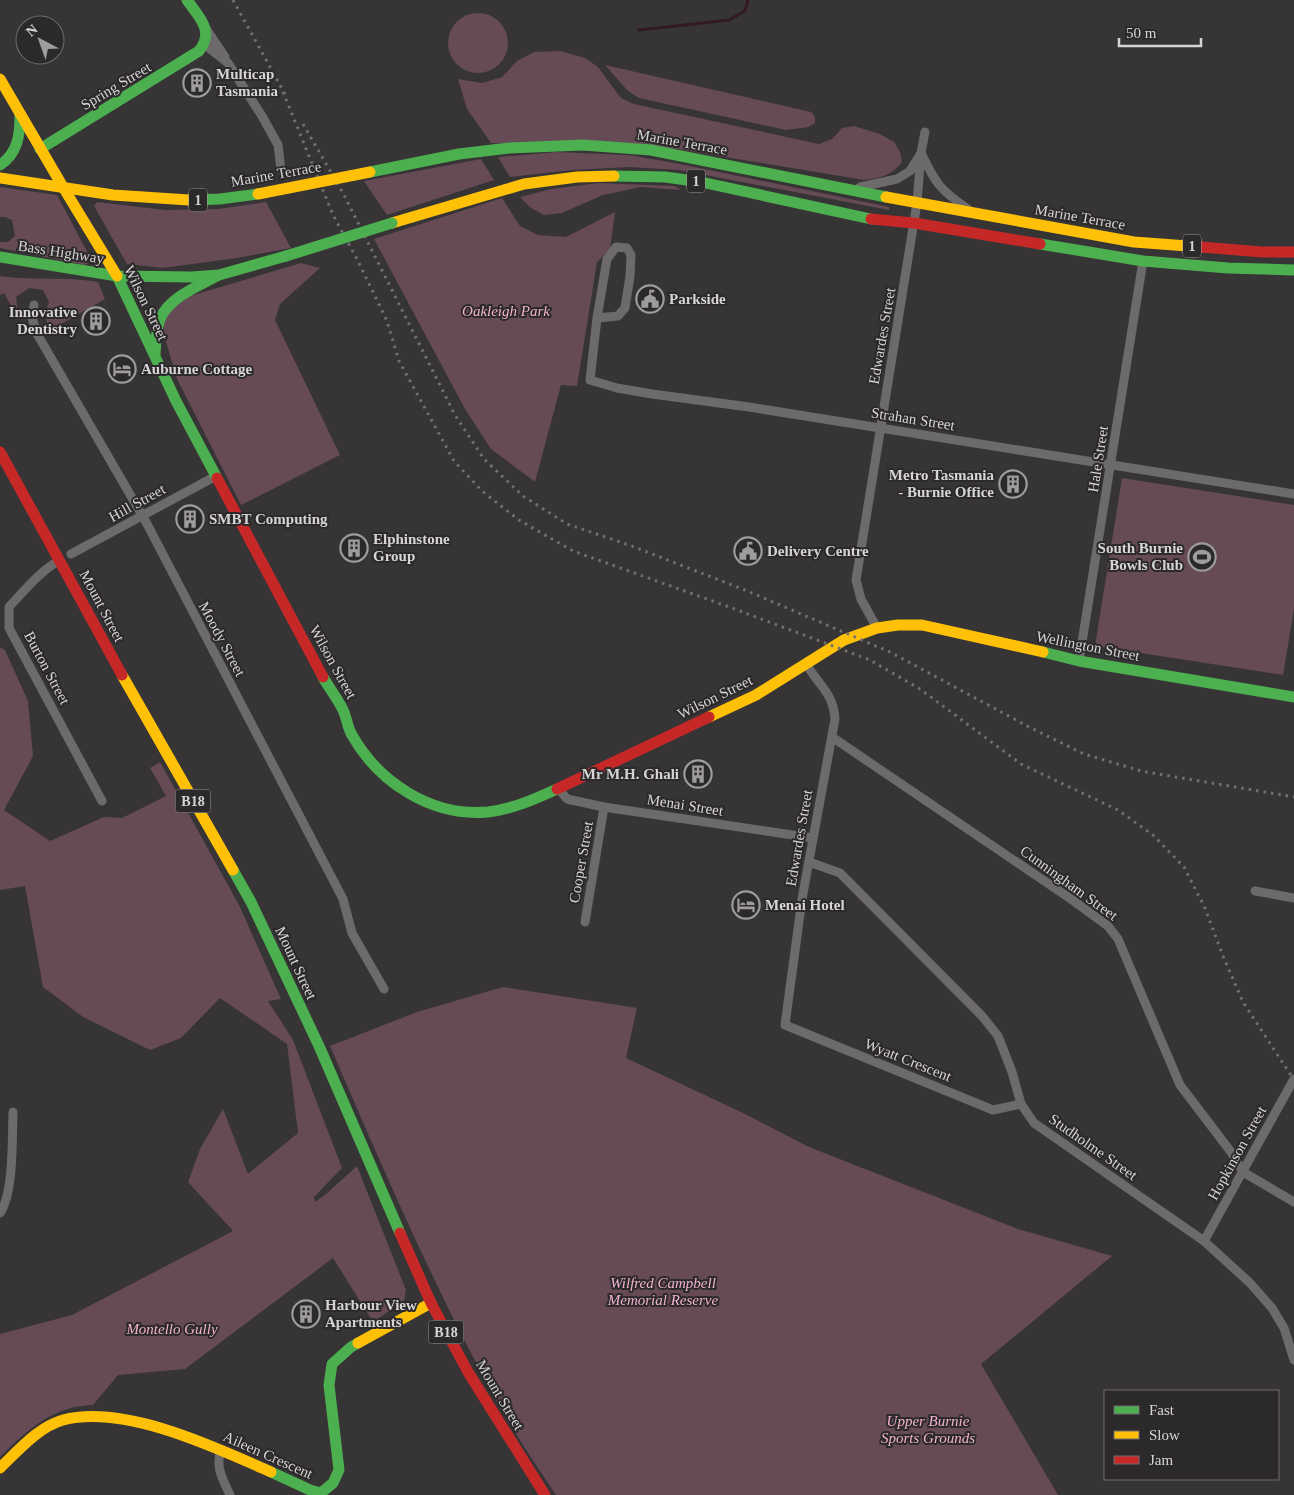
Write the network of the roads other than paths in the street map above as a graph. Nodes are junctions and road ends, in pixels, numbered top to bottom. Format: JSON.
{"nodes":[{"id":1,"x":187,"y":0,"type":"edge"},
{"id":2,"x":205,"y":27,"type":"junction"},
{"id":3,"x":205,"y":45,"type":"junction"},
{"id":4,"x":234,"y":72,"type":"junction"},
{"id":5,"x":0,"y":80,"type":"edge"},
{"id":6,"x":20,"y":112,"type":"junction"},
{"id":7,"x":925,"y":132,"type":"dead end"},
{"id":8,"x":40,"y":149,"type":"junction"},
{"id":9,"x":921,"y":153,"type":"junction"},
{"id":10,"x":0,"y":165,"type":"edge"},
{"id":11,"x":281,"y":170,"type":"dead end"},
{"id":12,"x":0,"y":178,"type":"edge"},
{"id":13,"x":63,"y":187,"type":"junction"},
{"id":14,"x":837,"y":187,"type":"junction"},
{"id":15,"x":917,"y":203,"type":"junction"},
{"id":16,"x":975,"y":214,"type":"junction"},
{"id":17,"x":914,"y":223,"type":"junction"},
{"id":18,"x":1294,"y":252,"type":"edge"},
{"id":19,"x":0,"y":258,"type":"edge"},
{"id":20,"x":1143,"y":261,"type":"junction"},
{"id":21,"x":5,"y":270,"type":"dead end"},
{"id":22,"x":1294,"y":270,"type":"edge"},
{"id":23,"x":82,"y":272,"type":"junction"},
{"id":24,"x":219,"y":275,"type":"junction"},
{"id":25,"x":118,"y":276,"type":"junction"},
{"id":26,"x":34,"y":305,"type":"dead end"},
{"id":27,"x":597,"y":318,"type":"junction"},
{"id":28,"x":155,"y":355,"type":"junction"},
{"id":29,"x":880,"y":427,"type":"junction"},
{"id":30,"x":0,"y":453,"type":"edge"},
{"id":31,"x":1112,"y":464,"type":"junction"},
{"id":32,"x":216,"y":476,"type":"junction"},
{"id":33,"x":1294,"y":494,"type":"edge"},
{"id":34,"x":141,"y":516,"type":"junction"},
{"id":35,"x":71,"y":554,"type":"dead end"},
{"id":36,"x":60,"y":560,"type":"junction"},
{"id":37,"x":877,"y":628,"type":"junction"},
{"id":38,"x":1079,"y":661,"type":"junction"},
{"id":39,"x":806,"y":665,"type":"junction"},
{"id":40,"x":1294,"y":697,"type":"edge"},
{"id":41,"x":832,"y":737,"type":"junction"},
{"id":42,"x":558,"y":788,"type":"junction"},
{"id":43,"x":102,"y":801,"type":"dead end"},
{"id":44,"x":604,"y":807,"type":"junction"},
{"id":45,"x":812,"y":838,"type":"junction"},
{"id":46,"x":809,"y":862,"type":"junction"},
{"id":47,"x":1255,"y":891,"type":"dead end"},
{"id":48,"x":1294,"y":898,"type":"edge"},
{"id":49,"x":585,"y":922,"type":"dead end"},
{"id":50,"x":384,"y":989,"type":"dead end"},
{"id":51,"x":785,"y":1025,"type":"joint"},
{"id":52,"x":1294,"y":1079,"type":"edge"},
{"id":53,"x":1021,"y":1104,"type":"junction"},
{"id":54,"x":13,"y":1112,"type":"dead end"},
{"id":55,"x":1243,"y":1172,"type":"junction"},
{"id":56,"x":1294,"y":1202,"type":"edge"},
{"id":57,"x":0,"y":1213,"type":"edge"},
{"id":58,"x":1204,"y":1241,"type":"junction"},
{"id":59,"x":431,"y":1303,"type":"junction"},
{"id":60,"x":1294,"y":1360,"type":"edge"},
{"id":61,"x":221,"y":1450,"type":"junction"},
{"id":62,"x":0,"y":1468,"type":"edge"},
{"id":63,"x":230,"y":1495,"type":"edge"},
{"id":64,"x":545,"y":1495,"type":"edge"}],
"edges":[{"from":1,"to":2,"type":"main road"},
{"from":2,"to":3,"type":"main road"},
{"from":2,"to":4,"type":"street"},
{"from":3,"to":4,"type":"street","name":"Marine Terrace"},
{"from":3,"to":8,"type":"main road","name":"Spring Street"},
{"from":4,"to":11,"type":"street","name":"Marine Terrace"},
{"from":5,"to":6,"type":"main road","name":"Wilson Street"},
{"from":6,"to":8,"type":"main road","name":"Wilson Street"},
{"from":6,"to":10,"type":"main road"},
{"from":7,"to":9,"type":"street","name":"Edwardes Street"},
{"from":8,"to":13,"type":"main road","name":"Wilson Street"},
{"from":9,"to":14,"type":"street"},
{"from":9,"to":15,"type":"street","name":"Edwardes Street"},
{"from":9,"to":16,"type":"street"},
{"from":12,"to":13,"type":"main road","number":"1"},
{"from":13,"to":14,"type":"main road","name":"Marine Terrace","number":"1","bridge":true},
{"from":13,"to":25,"type":"main road","name":"Wilson Street"},
{"from":14,"to":15,"type":"main road","name":"Marine Terrace","number":"1"},
{"from":15,"to":16,"type":"main road","name":"Marine Terrace","number":"1"},
{"from":15,"to":17,"type":"street","name":"Edwardes Street"},
{"from":16,"to":18,"type":"main road","name":"Marine Terrace","number":"1"},
{"from":17,"to":20,"type":"main road","number":"1"},
{"from":17,"to":24,"type":"main road","number":"1","bridge":true},
{"from":17,"to":29,"type":"street","name":"Edwardes Street"},
{"from":19,"to":23,"type":"main road","name":"Bass Highway","number":"1"},
{"from":20,"to":22,"type":"main road","number":"1"},
{"from":20,"to":31,"type":"street","name":"Hale Street"},
{"from":21,"to":23,"type":"main road"},
{"from":23,"to":25,"type":"main road","name":"Bass Highway","number":"1"},
{"from":24,"to":25,"type":"main road","number":"1"},
{"from":24,"to":28,"type":"main road"},
{"from":25,"to":28,"type":"main road","name":"Wilson Street"},
{"from":26,"to":34,"type":"street","name":"Moody Street"},
{"from":27,"to":27,"type":"street","name":"Strahan Street"},
{"from":27,"to":29,"type":"street","name":"Strahan Street"},
{"from":28,"to":32,"type":"main road","name":"Wilson Street"},
{"from":29,"to":31,"type":"street","name":"Strahan Street"},
{"from":29,"to":37,"type":"street","name":"Edwardes Street"},
{"from":30,"to":36,"type":"main road","name":"Mount Street","number":"B18"},
{"from":31,"to":33,"type":"street","name":"Strahan Street"},
{"from":31,"to":38,"type":"street","name":"Hale Street"},
{"from":32,"to":34,"type":"street","name":"Hill Street"},
{"from":32,"to":42,"type":"main road","name":"Wilson Street"},
{"from":34,"to":35,"type":"street","name":"Hill Street"},
{"from":34,"to":50,"type":"street","name":"Moody Street"},
{"from":36,"to":43,"type":"street","name":"Burton Street"},
{"from":36,"to":59,"type":"main road","name":"Mount Street","number":"B18"},
{"from":37,"to":38,"type":"main road","name":"Wellington Street"},
{"from":37,"to":39,"type":"main road","name":"Wilson Street"},
{"from":38,"to":40,"type":"main road","name":"Wellington Street"},
{"from":39,"to":41,"type":"street","name":"Edwardes Street"},
{"from":39,"to":42,"type":"main road","name":"Wilson Street"},
{"from":41,"to":45,"type":"street","name":"Edwardes Street"},
{"from":41,"to":55,"type":"street","name":"Cunningham Street"},
{"from":42,"to":44,"type":"street","name":"Menai Street"},
{"from":44,"to":45,"type":"street","name":"Menai Street"},
{"from":44,"to":49,"type":"street","name":"Cooper Street"},
{"from":45,"to":46,"type":"street","name":"Edwardes Street"},
{"from":46,"to":51,"type":"street","name":"Edwardes Street"},
{"from":46,"to":53,"type":"street","name":"Studholme Street"},
{"from":47,"to":48,"type":"street"},
{"from":51,"to":53,"type":"street","name":"Wyatt Crescent"},
{"from":52,"to":55,"type":"street","name":"Hopkinson Street"},
{"from":53,"to":58,"type":"street","name":"Studholme Street"},
{"from":54,"to":57,"type":"street"},
{"from":55,"to":56,"type":"street","name":"Cunningham Street"},
{"from":55,"to":58,"type":"street","name":"Hopkinson Street"},
{"from":58,"to":60,"type":"street","name":"Studholme Street"},
{"from":59,"to":61,"type":"main road","name":"Aileen Crescent"},
{"from":59,"to":64,"type":"main road","name":"Mount Street","number":"B18"},
{"from":61,"to":62,"type":"main road","name":"Aileen Crescent"},
{"from":61,"to":63,"type":"street"}]}
